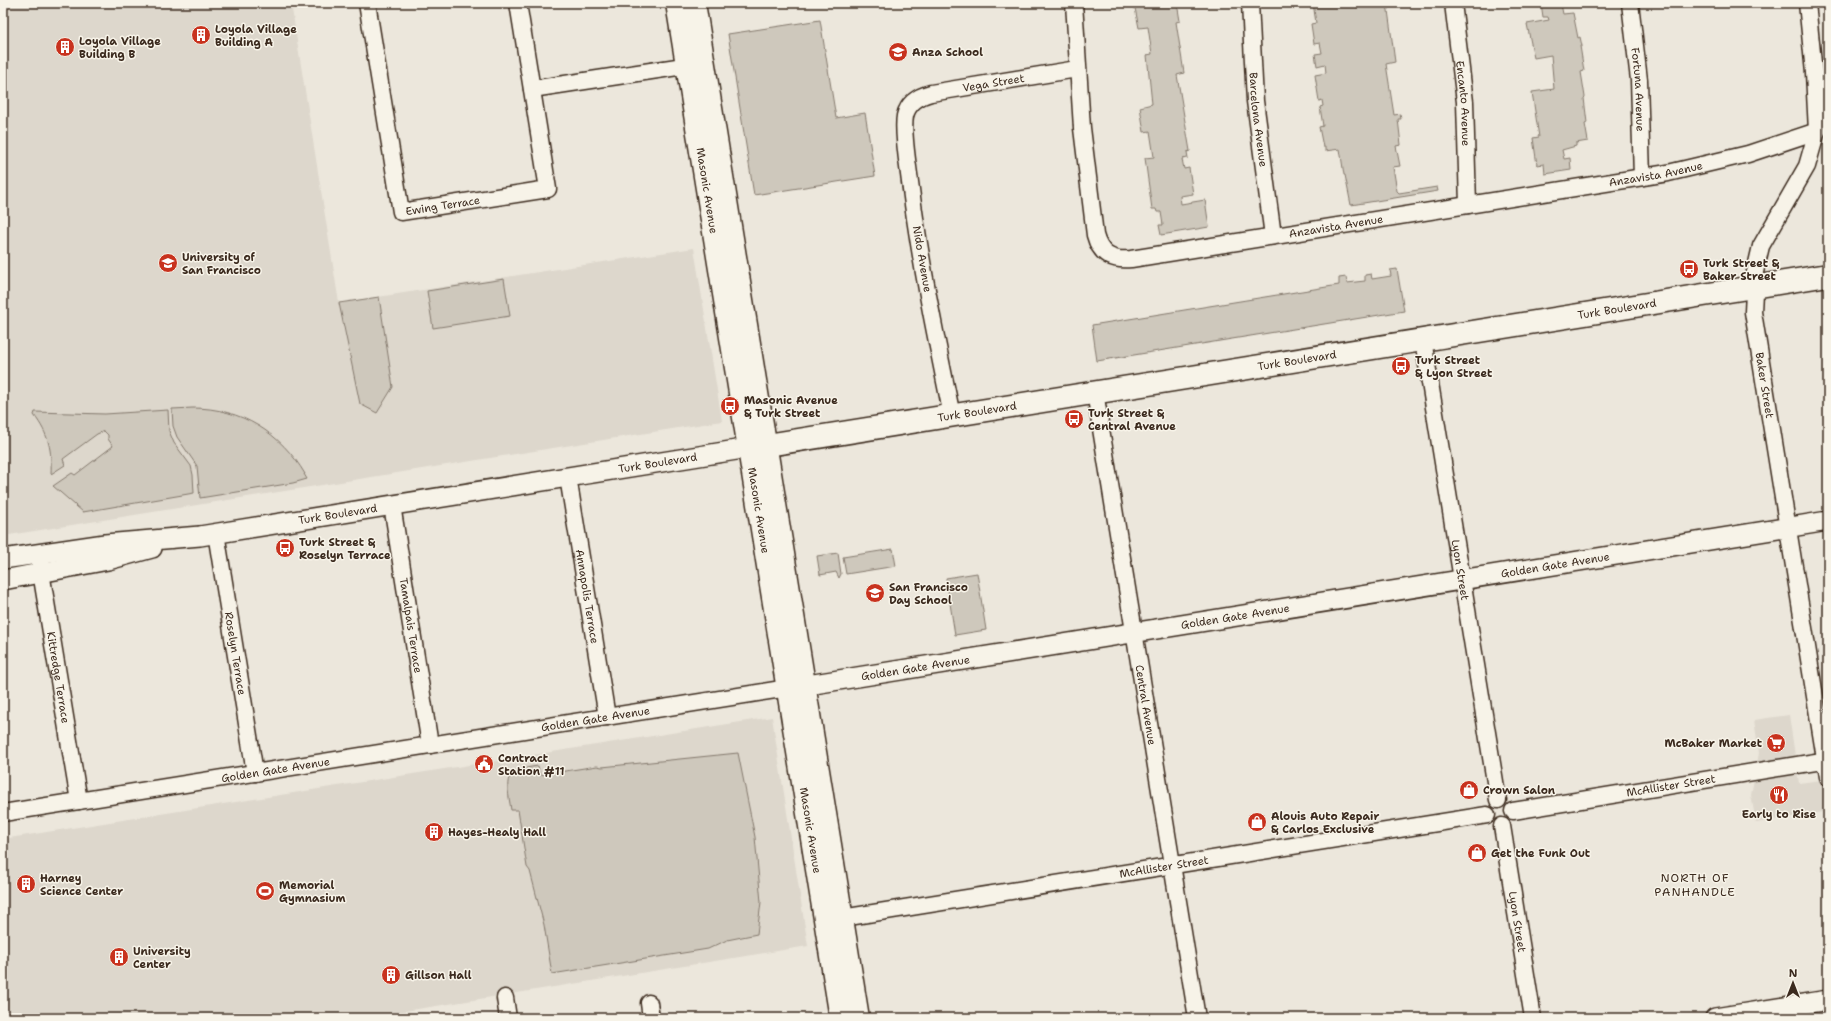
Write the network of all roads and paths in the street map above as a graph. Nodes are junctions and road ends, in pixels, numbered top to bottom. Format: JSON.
{"nodes":[{"id":1,"x":368,"y":3,"type":"edge"},
{"id":2,"x":518,"y":3,"type":"edge"},
{"id":3,"x":677,"y":3,"type":"edge"},
{"id":4,"x":694,"y":3,"type":"edge"},
{"id":5,"x":1074,"y":3,"type":"edge"},
{"id":6,"x":1250,"y":3,"type":"edge"},
{"id":7,"x":1453,"y":3,"type":"edge"},
{"id":8,"x":1630,"y":3,"type":"edge"},
{"id":9,"x":1807,"y":3,"type":"edge"},
{"id":10,"x":696,"y":64,"type":"junction"},
{"id":11,"x":1077,"y":69,"type":"junction"},
{"id":12,"x":532,"y":89,"type":"junction"},
{"id":13,"x":913,"y":102,"type":"joint"},
{"id":14,"x":1817,"y":131,"type":"junction"},
{"id":15,"x":1642,"y":177,"type":"junction"},
{"id":16,"x":1468,"y":205,"type":"junction"},
{"id":17,"x":1273,"y":236,"type":"junction"},
{"id":18,"x":1828,"y":275,"type":"edge"},
{"id":19,"x":1754,"y":286,"type":"junction"},
{"id":20,"x":1423,"y":340,"type":"junction"},
{"id":21,"x":1095,"y":392,"type":"junction"},
{"id":22,"x":952,"y":416,"type":"junction"},
{"id":23,"x":758,"y":447,"type":"junction"},
{"id":24,"x":568,"y":477,"type":"junction"},
{"id":25,"x":392,"y":505,"type":"junction"},
{"id":26,"x":1828,"y":521,"type":"edge"},
{"id":27,"x":1788,"y":528,"type":"junction"},
{"id":28,"x":208,"y":535,"type":"junction"},
{"id":29,"x":38,"y":553,"type":"junction"},
{"id":30,"x":3,"y":558,"type":"edge"},
{"id":31,"x":42,"y":573,"type":"junction"},
{"id":32,"x":1463,"y":579,"type":"junction"},
{"id":33,"x":3,"y":580,"type":"edge"},
{"id":34,"x":1134,"y":632,"type":"junction"},
{"id":35,"x":796,"y":686,"type":"junction"},
{"id":36,"x":607,"y":717,"type":"junction"},
{"id":37,"x":430,"y":745,"type":"junction"},
{"id":38,"x":1827,"y":760,"type":"edge"},
{"id":39,"x":255,"y":773,"type":"junction"},
{"id":40,"x":1828,"y":777,"type":"edge"},
{"id":41,"x":1498,"y":800,"type":"junction"},
{"id":42,"x":79,"y":801,"type":"junction"},
{"id":43,"x":1514,"y":811,"type":"junction"},
{"id":44,"x":3,"y":814,"type":"edge"},
{"id":45,"x":1487,"y":815,"type":"junction"},
{"id":46,"x":1502,"y":826,"type":"junction"},
{"id":47,"x":1172,"y":866,"type":"junction"},
{"id":48,"x":842,"y":918,"type":"junction"},
{"id":49,"x":505,"y":998,"type":"dead end"},
{"id":50,"x":1828,"y":1000,"type":"edge"},
{"id":51,"x":508,"y":1018,"type":"edge"},
{"id":52,"x":841,"y":1018,"type":"edge"},
{"id":53,"x":858,"y":1018,"type":"edge"},
{"id":54,"x":1196,"y":1018,"type":"edge"},
{"id":55,"x":1533,"y":1018,"type":"edge"},
{"id":56,"x":1715,"y":1018,"type":"edge"}],
"edges":[{"from":1,"to":12,"type":"street","name":"Ewing Terrace"},
{"from":2,"to":12,"type":"street","name":"Ewing Terrace"},
{"from":3,"to":10,"type":"main road","name":"Masonic Avenue"},
{"from":4,"to":10,"type":"main road","name":"Masonic Avenue"},
{"from":5,"to":11,"type":"street","name":"Anzavista Avenue"},
{"from":6,"to":17,"type":"street","name":"Barcelona Avenue"},
{"from":7,"to":16,"type":"street","name":"Encanto Avenue"},
{"from":8,"to":15,"type":"street","name":"Fortuna Avenue"},
{"from":9,"to":14,"type":"street","name":"Baker Street"},
{"from":10,"to":12,"type":"street"},
{"from":10,"to":23,"type":"main road","name":"Masonic Avenue"},
{"from":11,"to":13,"type":"street","name":"Vega Street"},
{"from":11,"to":17,"type":"street","name":"Anzavista Avenue"},
{"from":13,"to":22,"type":"street","name":"Nido Avenue"},
{"from":14,"to":15,"type":"street","name":"Anzavista Avenue"},
{"from":14,"to":19,"type":"street","name":"Baker Street"},
{"from":15,"to":16,"type":"street","name":"Anzavista Avenue"},
{"from":16,"to":17,"type":"street","name":"Anzavista Avenue"},
{"from":18,"to":19,"type":"main road","name":"Turk Boulevard"},
{"from":19,"to":20,"type":"main road","name":"Turk Boulevard"},
{"from":19,"to":27,"type":"street","name":"Baker Street"},
{"from":20,"to":21,"type":"main road","name":"Turk Boulevard"},
{"from":20,"to":32,"type":"street","name":"Lyon Street"},
{"from":21,"to":22,"type":"main road","name":"Turk Boulevard"},
{"from":21,"to":34,"type":"street","name":"Central Avenue"},
{"from":22,"to":23,"type":"main road","name":"Turk Boulevard"},
{"from":23,"to":24,"type":"street","name":"Turk Boulevard"},
{"from":23,"to":35,"type":"main road","name":"Masonic Avenue"},
{"from":24,"to":25,"type":"street","name":"Turk Boulevard"},
{"from":24,"to":36,"type":"street","name":"Annapolis Terrace"},
{"from":25,"to":28,"type":"street","name":"Turk Boulevard"},
{"from":25,"to":37,"type":"street","name":"Tamalpais Terrace"},
{"from":26,"to":27,"type":"street","name":"Golden Gate Avenue"},
{"from":27,"to":32,"type":"street","name":"Golden Gate Avenue"},
{"from":27,"to":38,"type":"street","name":"Baker Street"},
{"from":28,"to":29,"type":"street","name":"Turk Boulevard"},
{"from":28,"to":31,"type":"street","name":"Turk Boulevard"},
{"from":28,"to":39,"type":"street","name":"Roselyn Terrace"},
{"from":29,"to":30,"type":"street","name":"Turk Boulevard"},
{"from":29,"to":31,"type":"street","name":"Kittredge Terrace"},
{"from":31,"to":33,"type":"street","name":"Turk Boulevard"},
{"from":31,"to":42,"type":"street","name":"Kittredge Terrace"},
{"from":32,"to":34,"type":"street","name":"Golden Gate Avenue"},
{"from":32,"to":41,"type":"street","name":"Lyon Street"},
{"from":34,"to":35,"type":"street","name":"Golden Gate Avenue"},
{"from":34,"to":47,"type":"street","name":"Central Avenue"},
{"from":35,"to":36,"type":"street","name":"Golden Gate Avenue"},
{"from":35,"to":48,"type":"main road","name":"Masonic Avenue"},
{"from":35,"to":52,"type":"main road","name":"Masonic Avenue"},
{"from":36,"to":37,"type":"street","name":"Golden Gate Avenue"},
{"from":37,"to":39,"type":"street","name":"Golden Gate Avenue"},
{"from":38,"to":40,"type":"street","name":"Baker Street"},
{"from":38,"to":43,"type":"street","name":"McAllister Street"},
{"from":39,"to":42,"type":"street","name":"Golden Gate Avenue"},
{"from":41,"to":43,"type":"street"},
{"from":41,"to":45,"type":"street"},
{"from":42,"to":44,"type":"street","name":"Golden Gate Avenue"},
{"from":43,"to":46,"type":"street"},
{"from":45,"to":46,"type":"street"},
{"from":45,"to":47,"type":"street","name":"McAllister Street"},
{"from":46,"to":55,"type":"street","name":"Lyon Street"},
{"from":47,"to":48,"type":"street","name":"McAllister Street"},
{"from":47,"to":54,"type":"street","name":"Central Avenue"},
{"from":48,"to":53,"type":"main road","name":"Masonic Avenue"},
{"from":49,"to":51,"type":"street"},
{"from":50,"to":56,"type":"street"}]}
